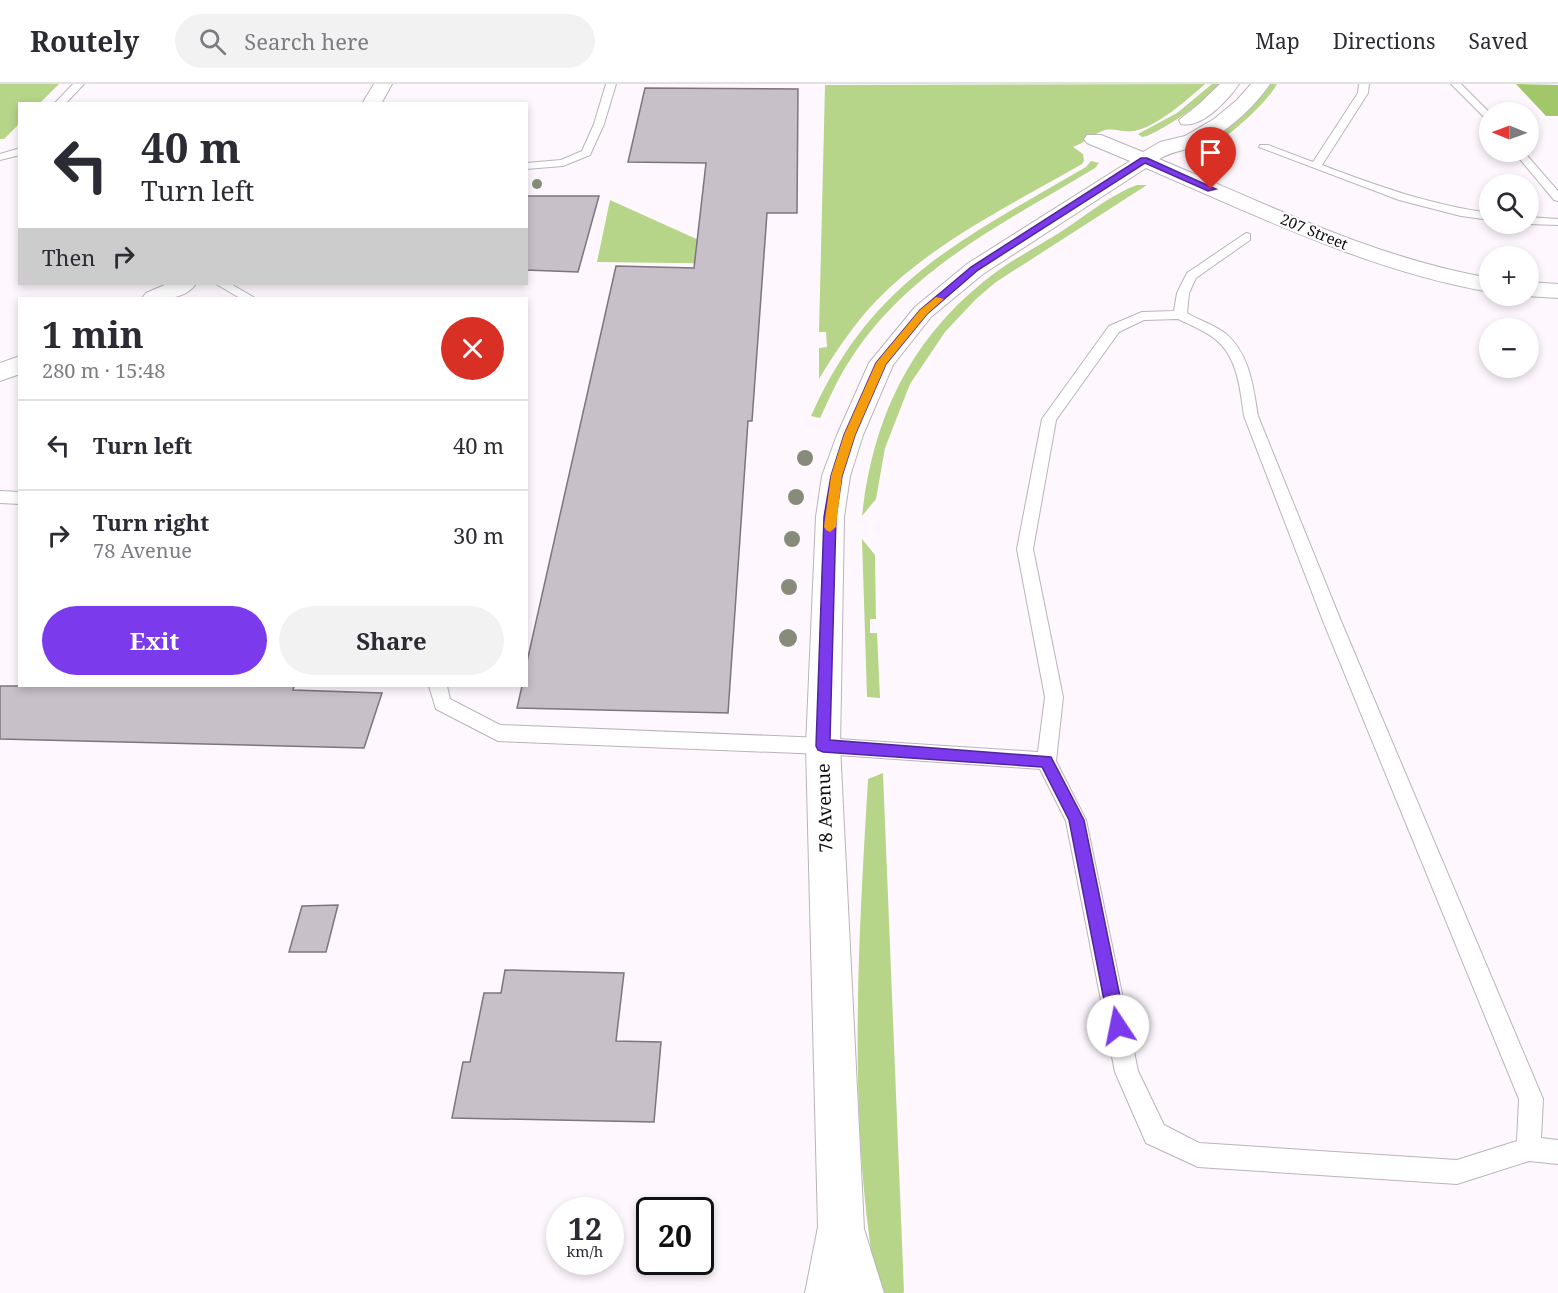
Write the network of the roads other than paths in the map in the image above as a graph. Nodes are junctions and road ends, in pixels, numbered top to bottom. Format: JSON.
{"nodes":[{"id":1,"x":79,"y":84,"type":"edge"},
{"id":2,"x":383,"y":84,"type":"edge"},
{"id":3,"x":610,"y":84,"type":"edge"},
{"id":4,"x":1230,"y":84,"type":"edge"},
{"id":5,"x":1261,"y":84,"type":"edge"},
{"id":6,"x":1364,"y":84,"type":"edge"},
{"id":7,"x":1456,"y":84,"type":"edge"},
{"id":8,"x":61,"y":102,"type":"edge"},
{"id":9,"x":372,"y":102,"type":"edge"},
{"id":10,"x":1479,"y":108,"type":"edge"},
{"id":11,"x":1094,"y":139,"type":"dead end"},
{"id":12,"x":1264,"y":147,"type":"dead end"},
{"id":13,"x":18,"y":152,"type":"edge"},
{"id":14,"x":1156,"y":153,"type":"junction"},
{"id":15,"x":0,"y":157,"type":"edge"},
{"id":16,"x":1527,"y":162,"type":"edge"},
{"id":17,"x":528,"y":166,"type":"edge"},
{"id":18,"x":1316,"y":166,"type":"junction"},
{"id":19,"x":1558,"y":198,"type":"edge"},
{"id":20,"x":1479,"y":216,"type":"edge"},
{"id":21,"x":1539,"y":221,"type":"edge"},
{"id":22,"x":1558,"y":222,"type":"edge"},
{"id":23,"x":1246,"y":237,"type":"dead end"},
{"id":24,"x":1479,"y":283,"type":"edge"},
{"id":25,"x":183,"y":285,"type":"edge"},
{"id":26,"x":224,"y":285,"type":"edge"},
{"id":27,"x":1539,"y":290,"type":"edge"},
{"id":28,"x":1558,"y":291,"type":"edge"},
{"id":29,"x":156,"y":297,"type":"edge"},
{"id":30,"x":247,"y":297,"type":"edge"},
{"id":31,"x":1180,"y":315,"type":"junction"},
{"id":32,"x":18,"y":365,"type":"edge"},
{"id":33,"x":0,"y":373,"type":"edge"},
{"id":34,"x":0,"y":497,"type":"edge"},
{"id":35,"x":18,"y":498,"type":"edge"},
{"id":36,"x":438,"y":687,"type":"edge"},
{"id":37,"x":823,"y":746,"type":"junction"},
{"id":38,"x":1046,"y":761,"type":"junction"},
{"id":39,"x":1529,"y":1149,"type":"junction"},
{"id":40,"x":1558,"y":1152,"type":"edge"},
{"id":41,"x":841,"y":1227,"type":"junction"},
{"id":42,"x":829,"y":1293,"type":"edge"},
{"id":43,"x":860,"y":1293,"type":"edge"}],
"edges":[{"from":1,"to":8,"type":"lane"},
{"from":2,"to":9,"type":"street"},
{"from":3,"to":17,"type":"lane"},
{"from":4,"to":14,"type":"street","name":"78 Avenue"},
{"from":5,"to":14,"type":"street","name":"78 Avenue"},
{"from":6,"to":18,"type":"lane"},
{"from":7,"to":10,"type":"lane"},
{"from":11,"to":14,"type":"street","name":"207 Street"},
{"from":12,"to":18,"type":"lane"},
{"from":13,"to":15,"type":"lane"},
{"from":14,"to":24,"type":"street","name":"207 Street"},
{"from":14,"to":37,"type":"street","name":"78 Avenue"},
{"from":16,"to":19,"type":"lane"},
{"from":18,"to":20,"type":"lane"},
{"from":21,"to":22,"type":"lane"},
{"from":23,"to":31,"type":"lane"},
{"from":25,"to":29,"type":"street"},
{"from":26,"to":30,"type":"lane"},
{"from":27,"to":28,"type":"street"},
{"from":31,"to":38,"type":"lane"},
{"from":31,"to":39,"type":"lane"},
{"from":32,"to":33,"type":"street"},
{"from":34,"to":35,"type":"lane"},
{"from":36,"to":37,"type":"lane"},
{"from":37,"to":38,"type":"lane"},
{"from":37,"to":41,"type":"street","name":"78 Avenue"},
{"from":38,"to":39,"type":"lane"},
{"from":39,"to":40,"type":"lane"},
{"from":41,"to":42,"type":"street","name":"78 Avenue"},
{"from":41,"to":43,"type":"street","name":"78 Avenue"}]}
